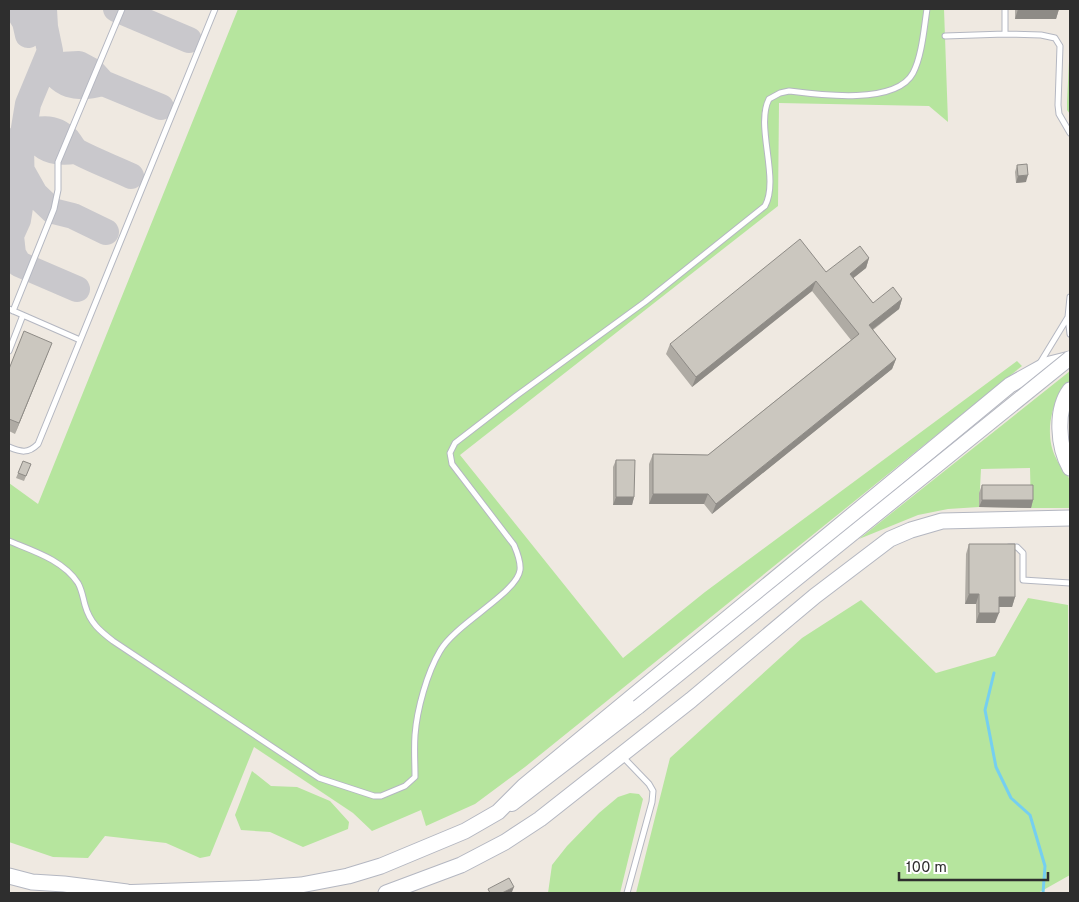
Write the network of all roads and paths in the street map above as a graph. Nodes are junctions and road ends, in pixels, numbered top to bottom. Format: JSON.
{"nodes":[{"id":1,"x":122,"y":9,"type":"edge"},
{"id":2,"x":215,"y":9,"type":"edge"},
{"id":3,"x":927,"y":9,"type":"edge"},
{"id":4,"x":1005,"y":9,"type":"edge"},
{"id":5,"x":1005,"y":34,"type":"junction"},
{"id":6,"x":945,"y":36,"type":"dead end"},
{"id":7,"x":1070,"y":133,"type":"edge"},
{"id":8,"x":1070,"y":297,"type":"edge"},
{"id":9,"x":11,"y":310,"type":"edge"},
{"id":10,"x":23,"y":315,"type":"junction"},
{"id":11,"x":1068,"y":317,"type":"junction"},
{"id":12,"x":1070,"y":334,"type":"edge"},
{"id":13,"x":80,"y":340,"type":"junction"},
{"id":14,"x":9,"y":351,"type":"edge"},
{"id":15,"x":1070,"y":358,"type":"edge"},
{"id":16,"x":1033,"y":372,"type":"junction"},
{"id":17,"x":1070,"y":390,"type":"edge"},
{"id":18,"x":9,"y":447,"type":"edge"},
{"id":19,"x":1070,"y":468,"type":"edge"},
{"id":20,"x":1070,"y":518,"type":"edge"},
{"id":21,"x":9,"y":541,"type":"edge"},
{"id":22,"x":1001,"y":547,"type":"edge"},
{"id":23,"x":1070,"y":583,"type":"edge"},
{"id":24,"x":621,"y":755,"type":"junction"},
{"id":25,"x":498,"y":812,"type":"junction"},
{"id":26,"x":9,"y":876,"type":"edge"},
{"id":27,"x":123,"y":893,"type":"edge"},
{"id":28,"x":386,"y":893,"type":"edge"},
{"id":29,"x":627,"y":893,"type":"edge"}],
"edges":[{"from":1,"to":9,"type":"lane"},
{"from":2,"to":13,"type":"lane"},
{"from":3,"to":21,"type":"lane"},
{"from":4,"to":5,"type":"lane"},
{"from":5,"to":6,"type":"lane"},
{"from":5,"to":7,"type":"lane"},
{"from":8,"to":11,"type":"lane"},
{"from":9,"to":10,"type":"lane"},
{"from":10,"to":13,"type":"lane"},
{"from":10,"to":14,"type":"lane"},
{"from":11,"to":12,"type":"lane"},
{"from":11,"to":16,"type":"lane"},
{"from":13,"to":18,"type":"lane"},
{"from":15,"to":16,"type":"main road"},
{"from":15,"to":25,"type":"street","bridge":true},
{"from":16,"to":25,"type":"main road"},
{"from":17,"to":19,"type":"main road"},
{"from":20,"to":24,"type":"main road"},
{"from":22,"to":23,"type":"lane"},
{"from":24,"to":28,"type":"main road"},
{"from":24,"to":29,"type":"lane"},
{"from":25,"to":27,"type":"main road"},
{"from":26,"to":27,"type":"main road"}]}
